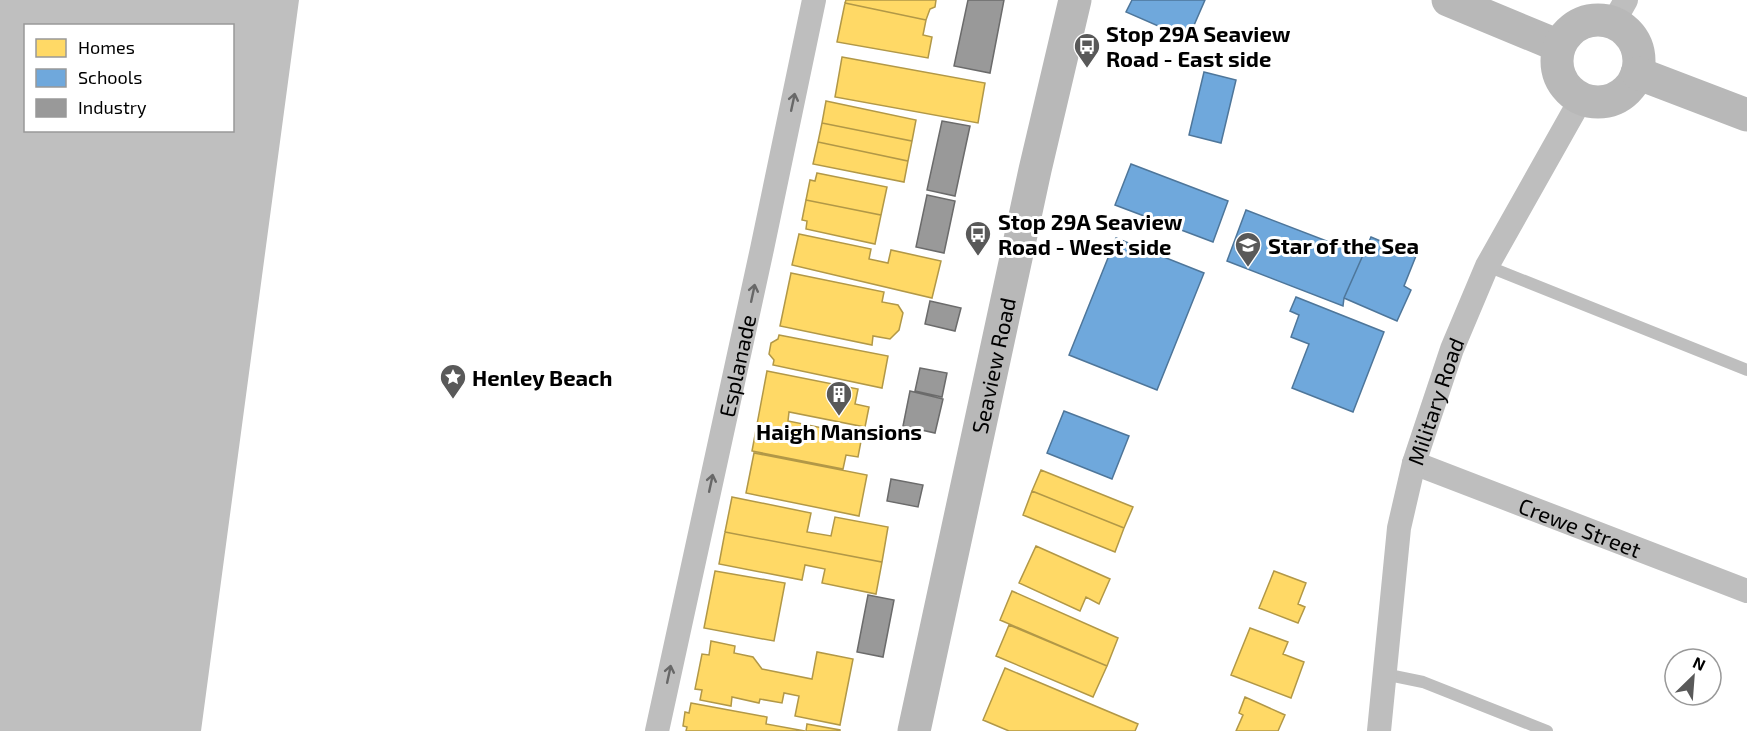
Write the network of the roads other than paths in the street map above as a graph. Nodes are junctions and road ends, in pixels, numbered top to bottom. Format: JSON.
{"nodes":[{"id":1,"x":814,"y":0,"type":"edge"},
{"id":2,"x":1075,"y":0,"type":"edge"},
{"id":3,"x":1448,"y":0,"type":"edge"},
{"id":4,"x":1619,"y":12,"type":"edge"},
{"id":5,"x":1559,"y":46,"type":"junction"},
{"id":6,"x":1638,"y":73,"type":"junction"},
{"id":7,"x":1581,"y":99,"type":"junction"},
{"id":8,"x":1747,"y":115,"type":"edge"},
{"id":9,"x":1487,"y":266,"type":"junction"},
{"id":10,"x":1747,"y":370,"type":"edge"},
{"id":11,"x":1414,"y":463,"type":"junction"},
{"id":12,"x":1747,"y":591,"type":"edge"},
{"id":13,"x":1384,"y":674,"type":"junction"},
{"id":14,"x":657,"y":731,"type":"edge"},
{"id":15,"x":914,"y":731,"type":"edge"},
{"id":16,"x":1379,"y":731,"type":"edge"},
{"id":17,"x":1548,"y":731,"type":"edge"}],
"edges":[{"from":14,"to":1,"type":"street","name":"Esplanade","one_way":true},
{"from":2,"to":15,"type":"main road","name":"Seaview Road"},
{"from":3,"to":5,"type":"main road"},
{"from":4,"to":5,"type":"main road"},
{"from":4,"to":6,"type":"main road"},
{"from":5,"to":7,"type":"main road"},
{"from":6,"to":7,"type":"main road"},
{"from":6,"to":8,"type":"main road"},
{"from":7,"to":9,"type":"street","name":"Military Road"},
{"from":9,"to":10,"type":"lane"},
{"from":9,"to":11,"type":"street","name":"Military Road"},
{"from":11,"to":12,"type":"street","name":"Crewe Street"},
{"from":11,"to":13,"type":"street","name":"Military Road"},
{"from":13,"to":16,"type":"street","name":"Military Road"},
{"from":13,"to":17,"type":"lane"}]}
